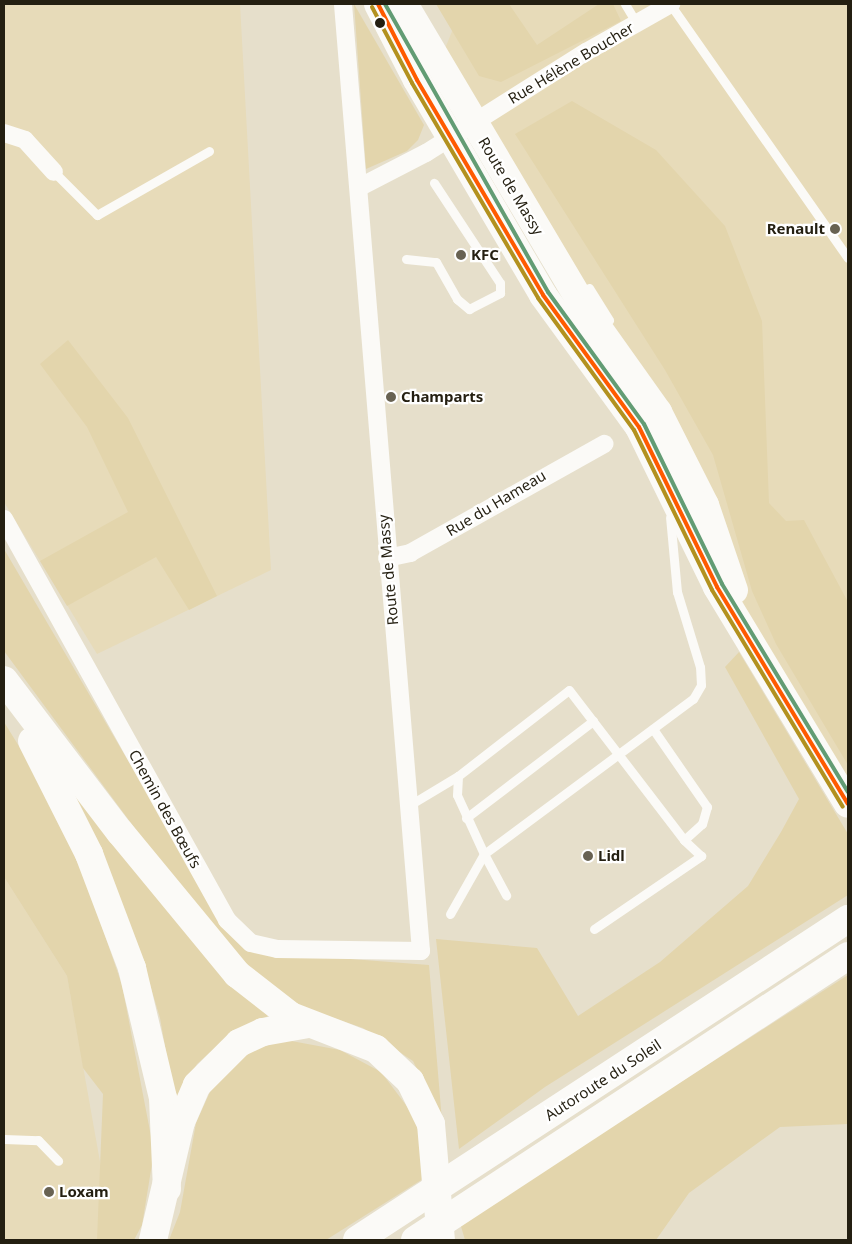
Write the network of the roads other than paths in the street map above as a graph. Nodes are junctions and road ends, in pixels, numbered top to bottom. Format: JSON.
{"nodes":[{"id":1,"x":343,"y":4,"type":"edge"},
{"id":2,"x":378,"y":4,"type":"edge"},
{"id":3,"x":625,"y":4,"type":"edge"},
{"id":4,"x":671,"y":4,"type":"edge"},
{"id":5,"x":413,"y":7,"type":"edge"},
{"id":6,"x":637,"y":24,"type":"junction"},
{"id":7,"x":478,"y":121,"type":"junction"},
{"id":8,"x":4,"y":133,"type":"edge"},
{"id":9,"x":450,"y":139,"type":"junction"},
{"id":10,"x":209,"y":151,"type":"dead end"},
{"id":11,"x":54,"y":172,"type":"joint"},
{"id":12,"x":434,"y":182,"type":"dead end"},
{"id":13,"x":360,"y":187,"type":"junction"},
{"id":14,"x":564,"y":250,"type":"dead end"},
{"id":15,"x":848,"y":258,"type":"edge"},
{"id":16,"x":406,"y":259,"type":"dead end"},
{"id":17,"x":584,"y":281,"type":"dead end"},
{"id":18,"x":658,"y":412,"type":"junction"},
{"id":19,"x":604,"y":444,"type":"dead end"},
{"id":20,"x":657,"y":460,"type":"junction"},
{"id":21,"x":4,"y":519,"type":"edge"},
{"id":22,"x":387,"y":558,"type":"junction"},
{"id":23,"x":754,"y":646,"type":"junction"},
{"id":24,"x":4,"y":680,"type":"edge"},
{"id":25,"x":4,"y":698,"type":"edge"},
{"id":26,"x":593,"y":721,"type":"junction"},
{"id":27,"x":653,"y":729,"type":"junction"},
{"id":28,"x":619,"y":755,"type":"junction"},
{"id":29,"x":458,"y":776,"type":"junction"},
{"id":30,"x":848,"y":804,"type":"edge"},
{"id":31,"x":408,"y":806,"type":"junction"},
{"id":32,"x":466,"y":818,"type":"junction"},
{"id":33,"x":684,"y":840,"type":"junction"},
{"id":34,"x":484,"y":854,"type":"junction"},
{"id":35,"x":506,"y":895,"type":"dead end"},
{"id":36,"x":450,"y":914,"type":"dead end"},
{"id":37,"x":848,"y":919,"type":"edge"},
{"id":38,"x":594,"y":929,"type":"dead end"},
{"id":39,"x":421,"y":952,"type":"joint"},
{"id":40,"x":848,"y":956,"type":"edge"},
{"id":41,"x":308,"y":1024,"type":"junction"},
{"id":42,"x":4,"y":1139,"type":"edge"},
{"id":43,"x":58,"y":1161,"type":"dead end"},
{"id":44,"x":167,"y":1190,"type":"junction"},
{"id":45,"x":153,"y":1240,"type":"edge"},
{"id":46,"x":357,"y":1240,"type":"edge"},
{"id":47,"x":416,"y":1240,"type":"edge"},
{"id":48,"x":441,"y":1240,"type":"edge"}],
"edges":[{"from":1,"to":13,"type":"street","name":"Route de Massy"},
{"from":2,"to":9,"type":"main road","name":"Route de Massy"},
{"from":3,"to":6,"type":"lane"},
{"from":4,"to":6,"type":"street","name":"Rue Hélène Boucher"},
{"from":4,"to":15,"type":"lane"},
{"from":5,"to":7,"type":"main road","name":"Route de Massy"},
{"from":6,"to":7,"type":"street","name":"Rue Hélène Boucher"},
{"from":7,"to":9,"type":"street","name":"Route de Massy"},
{"from":7,"to":14,"type":"lane"},
{"from":7,"to":18,"type":"main road","name":"Route de Massy"},
{"from":8,"to":11,"type":"street"},
{"from":9,"to":13,"type":"street","name":"Route de Massy"},
{"from":9,"to":20,"type":"main road","name":"Route de Massy"},
{"from":10,"to":11,"type":"lane"},
{"from":12,"to":16,"type":"lane"},
{"from":13,"to":22,"type":"street","name":"Route de Massy"},
{"from":17,"to":18,"type":"lane"},
{"from":18,"to":23,"type":"main road","name":"Route de Massy"},
{"from":19,"to":22,"type":"street","name":"Rue du Hameau"},
{"from":20,"to":23,"type":"main road","name":"Route de Massy"},
{"from":20,"to":27,"type":"lane"},
{"from":21,"to":39,"type":"street","name":"Chemin des Bœufs"},
{"from":22,"to":31,"type":"street","name":"Route de Massy"},
{"from":23,"to":30,"type":"main road","name":"Route de Massy"},
{"from":24,"to":41,"type":"main road"},
{"from":25,"to":44,"type":"main road"},
{"from":26,"to":28,"type":"lane"},
{"from":26,"to":29,"type":"lane"},
{"from":26,"to":32,"type":"lane"},
{"from":27,"to":28,"type":"lane"},
{"from":27,"to":33,"type":"lane"},
{"from":28,"to":33,"type":"lane"},
{"from":28,"to":34,"type":"lane"},
{"from":29,"to":31,"type":"lane"},
{"from":29,"to":32,"type":"lane"},
{"from":31,"to":39,"type":"street","name":"Route de Massy"},
{"from":32,"to":34,"type":"lane"},
{"from":33,"to":38,"type":"lane"},
{"from":34,"to":35,"type":"lane"},
{"from":34,"to":36,"type":"lane"},
{"from":37,"to":46,"type":"main road","name":"Autoroute du Soleil"},
{"from":40,"to":47,"type":"main road","name":"Autoroute du Soleil"},
{"from":41,"to":44,"type":"main road"},
{"from":41,"to":48,"type":"main road"},
{"from":42,"to":43,"type":"lane"},
{"from":44,"to":45,"type":"main road"}]}
